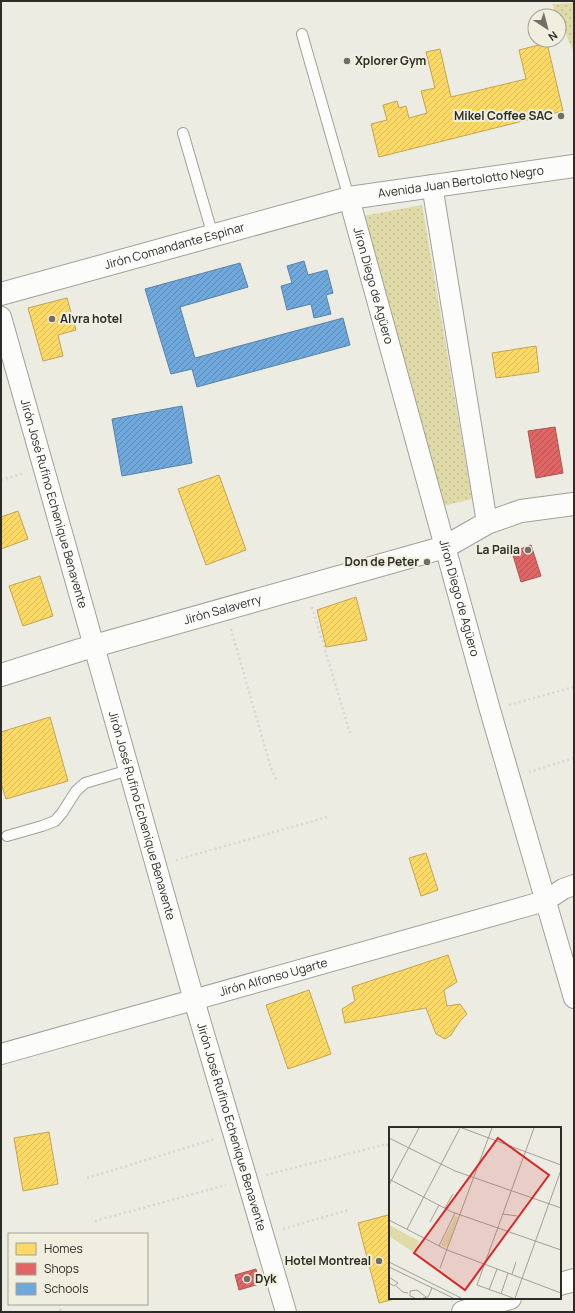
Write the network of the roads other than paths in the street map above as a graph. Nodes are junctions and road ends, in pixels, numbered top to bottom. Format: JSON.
{"nodes":[{"id":1,"x":302,"y":34,"type":"dead end"},
{"id":2,"x":183,"y":133,"type":"dead end"},
{"id":3,"x":574,"y":166,"type":"edge"},
{"id":4,"x":432,"y":185,"type":"junction"},
{"id":5,"x":348,"y":198,"type":"junction"},
{"id":6,"x":213,"y":236,"type":"junction"},
{"id":7,"x":1,"y":294,"type":"edge"},
{"id":8,"x":1,"y":317,"type":"edge"},
{"id":9,"x":574,"y":504,"type":"edge"},
{"id":10,"x":487,"y":523,"type":"junction"},
{"id":11,"x":444,"y":547,"type":"junction"},
{"id":12,"x":95,"y":646,"type":"junction"},
{"id":13,"x":1,"y":675,"type":"edge"},
{"id":14,"x":129,"y":770,"type":"junction"},
{"id":15,"x":7,"y":836,"type":"dead end"},
{"id":16,"x":574,"y":885,"type":"edge"},
{"id":17,"x":545,"y":901,"type":"junction"},
{"id":18,"x":574,"y":998,"type":"edge"},
{"id":19,"x":194,"y":1000,"type":"junction"},
{"id":20,"x":1,"y":1054,"type":"edge"},
{"id":21,"x":574,"y":1280,"type":"edge"},
{"id":22,"x":561,"y":1284,"type":"edge"},
{"id":23,"x":507,"y":1299,"type":"edge"},
{"id":24,"x":286,"y":1312,"type":"edge"},
{"id":25,"x":463,"y":1312,"type":"edge"}],
"edges":[{"from":1,"to":5,"type":"lane"},
{"from":2,"to":6,"type":"lane"},
{"from":3,"to":4,"type":"main road","name":"Avenida Juan Bertolotto Negro"},
{"from":4,"to":5,"type":"main road","name":"Avenida Juan Bertolotto Negro"},
{"from":4,"to":10,"type":"street"},
{"from":5,"to":6,"type":"main road","name":"Jirón Comandante Espinar"},
{"from":5,"to":11,"type":"street","name":"Jíron Diego de Agüero"},
{"from":6,"to":7,"type":"main road","name":"Jirón Comandante Espinar"},
{"from":8,"to":12,"type":"street","name":"Jirón José Rufino Echenique Benavente"},
{"from":9,"to":10,"type":"main road","name":"Jirón Salaverry"},
{"from":10,"to":11,"type":"main road","name":"Jirón Salaverry"},
{"from":11,"to":12,"type":"main road","name":"Jirón Salaverry"},
{"from":11,"to":17,"type":"street","name":"Jíron Diego de Agüero"},
{"from":12,"to":13,"type":"main road","name":"Jirón Salaverry"},
{"from":12,"to":14,"type":"street","name":"Jirón José Rufino Echenique Benavente"},
{"from":14,"to":15,"type":"lane"},
{"from":14,"to":19,"type":"street","name":"Jirón José Rufino Echenique Benavente"},
{"from":16,"to":17,"type":"street"},
{"from":17,"to":18,"type":"street","name":"Jíron Diego de Agüero"},
{"from":17,"to":19,"type":"street","name":"Jirón Alfonso Ugarte"},
{"from":19,"to":20,"type":"street","name":"Jirón Alfonso Ugarte"},
{"from":19,"to":24,"type":"street","name":"Jirón José Rufino Echenique Benavente"},
{"from":21,"to":22,"type":"main road"},
{"from":23,"to":25,"type":"main road"}]}
